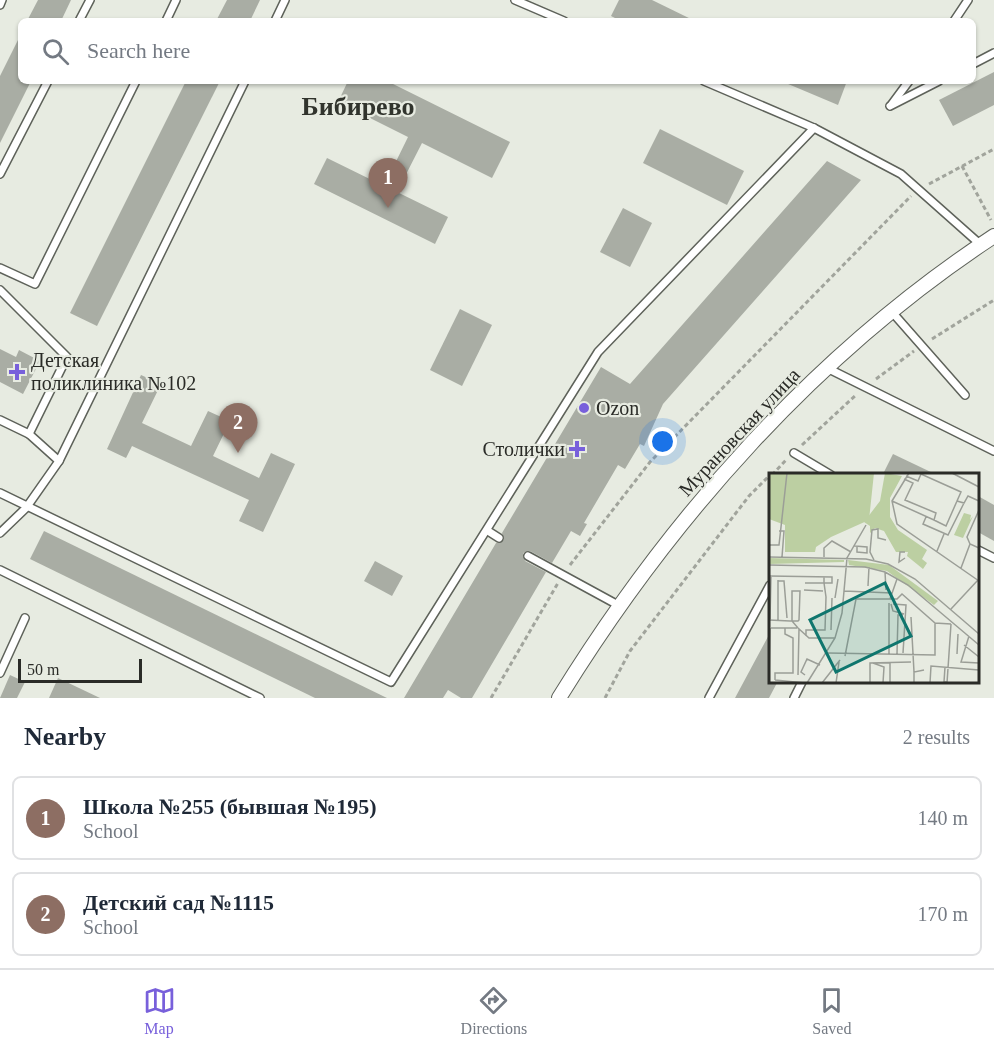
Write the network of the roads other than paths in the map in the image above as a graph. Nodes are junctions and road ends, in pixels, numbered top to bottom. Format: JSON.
{"nodes":[{"id":1,"x":2,"y":0,"type":"edge"},
{"id":2,"x":90,"y":0,"type":"edge"},
{"id":3,"x":176,"y":0,"type":"edge"},
{"id":4,"x":285,"y":0,"type":"edge"},
{"id":5,"x":968,"y":0,"type":"edge"},
{"id":6,"x":519,"y":1,"type":"edge"},
{"id":7,"x":0,"y":5,"type":"edge"},
{"id":8,"x":81,"y":18,"type":"edge"},
{"id":9,"x":167,"y":18,"type":"edge"},
{"id":10,"x":276,"y":18,"type":"edge"},
{"id":11,"x":557,"y":18,"type":"edge"},
{"id":12,"x":956,"y":18,"type":"edge"},
{"id":13,"x":994,"y":53,"type":"edge"},
{"id":14,"x":976,"y":62,"type":"edge"},
{"id":15,"x":46,"y":84,"type":"edge"},
{"id":16,"x":135,"y":84,"type":"edge"},
{"id":17,"x":244,"y":84,"type":"edge"},
{"id":18,"x":711,"y":84,"type":"edge"},
{"id":19,"x":907,"y":84,"type":"edge"},
{"id":20,"x":933,"y":84,"type":"edge"},
{"id":21,"x":814,"y":128,"type":"junction"},
{"id":22,"x":0,"y":174,"type":"edge"},
{"id":23,"x":994,"y":236,"type":"edge"},
{"id":24,"x":981,"y":245,"type":"junction"},
{"id":25,"x":0,"y":268,"type":"edge"},
{"id":26,"x":0,"y":291,"type":"edge"},
{"id":27,"x":892,"y":312,"type":"junction"},
{"id":28,"x":827,"y":368,"type":"junction"},
{"id":29,"x":965,"y":395,"type":"dead end"},
{"id":30,"x":0,"y":420,"type":"edge"},
{"id":31,"x":29,"y":434,"type":"junction"},
{"id":32,"x":994,"y":451,"type":"edge"},
{"id":33,"x":794,"y":453,"type":"road end"},
{"id":34,"x":59,"y":461,"type":"junction"},
{"id":35,"x":829,"y":473,"type":"edge"},
{"id":36,"x":0,"y":493,"type":"edge"},
{"id":37,"x":26,"y":508,"type":"junction"},
{"id":38,"x":488,"y":531,"type":"junction"},
{"id":39,"x":0,"y":534,"type":"edge"},
{"id":40,"x":499,"y":538,"type":"dead end"},
{"id":41,"x":979,"y":550,"type":"edge"},
{"id":42,"x":528,"y":556,"type":"dead end"},
{"id":43,"x":994,"y":558,"type":"edge"},
{"id":44,"x":0,"y":570,"type":"edge"},
{"id":45,"x":769,"y":589,"type":"edge"},
{"id":46,"x":618,"y":605,"type":"junction"},
{"id":47,"x":26,"y":618,"type":"dead end"},
{"id":48,"x":0,"y":671,"type":"edge"},
{"id":49,"x":801,"y":683,"type":"edge"},
{"id":50,"x":260,"y":698,"type":"edge"},
{"id":51,"x":559,"y":698,"type":"edge"},
{"id":52,"x":709,"y":698,"type":"edge"},
{"id":53,"x":794,"y":698,"type":"edge"}],
"edges":[{"from":1,"to":7,"type":"lane"},
{"from":2,"to":8,"type":"lane"},
{"from":3,"to":9,"type":"lane"},
{"from":4,"to":10,"type":"lane"},
{"from":5,"to":12,"type":"lane"},
{"from":6,"to":11,"type":"lane"},
{"from":13,"to":14,"type":"lane"},
{"from":15,"to":22,"type":"lane"},
{"from":16,"to":25,"type":"lane"},
{"from":17,"to":34,"type":"lane"},
{"from":18,"to":21,"type":"lane"},
{"from":19,"to":20,"type":"lane"},
{"from":21,"to":24,"type":"lane"},
{"from":21,"to":38,"type":"lane"},
{"from":23,"to":24,"type":"street","name":"Мурановская улица"},
{"from":24,"to":27,"type":"street","name":"Мурановская улица"},
{"from":26,"to":31,"type":"lane"},
{"from":27,"to":28,"type":"street","name":"Мурановская улица"},
{"from":27,"to":29,"type":"lane"},
{"from":28,"to":32,"type":"lane"},
{"from":28,"to":46,"type":"street","name":"Мурановская улица"},
{"from":30,"to":31,"type":"lane"},
{"from":31,"to":34,"type":"lane"},
{"from":33,"to":35,"type":"lane"},
{"from":34,"to":37,"type":"lane"},
{"from":36,"to":37,"type":"lane"},
{"from":37,"to":38,"type":"lane"},
{"from":37,"to":39,"type":"lane"},
{"from":38,"to":40,"type":"lane"},
{"from":41,"to":43,"type":"lane"},
{"from":42,"to":46,"type":"lane"},
{"from":44,"to":50,"type":"lane"},
{"from":45,"to":52,"type":"lane"},
{"from":46,"to":51,"type":"street","name":"Мурановская улица"},
{"from":47,"to":48,"type":"lane"},
{"from":49,"to":53,"type":"lane"}]}
